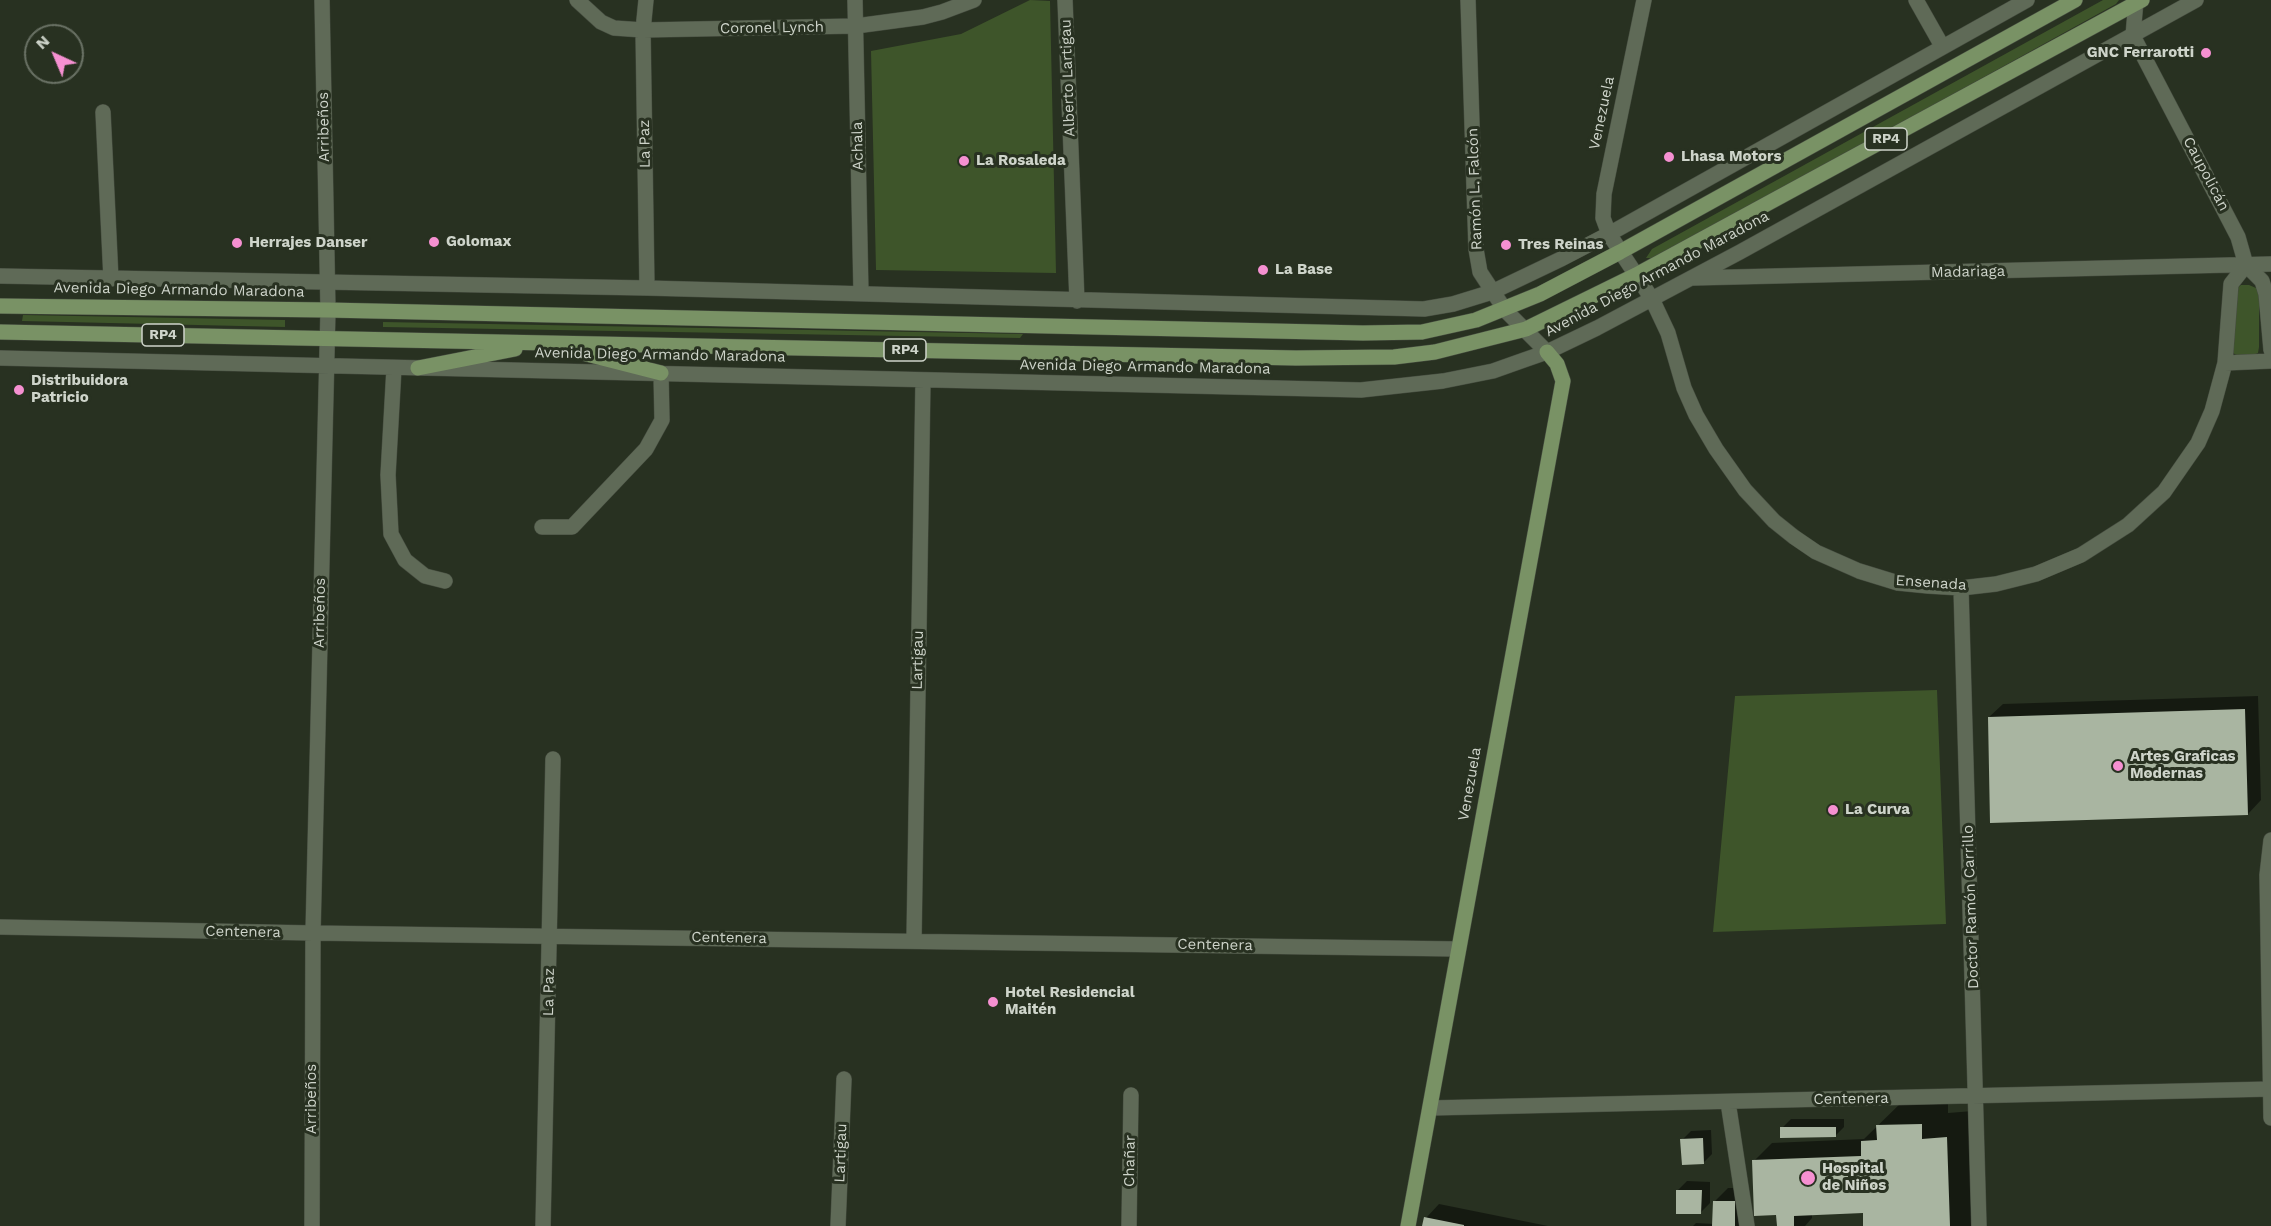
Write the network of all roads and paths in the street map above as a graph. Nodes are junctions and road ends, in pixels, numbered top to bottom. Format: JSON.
{"nodes":[{"id":1,"x":322,"y":0,"type":"edge"},
{"id":2,"x":577,"y":0,"type":"edge"},
{"id":3,"x":646,"y":0,"type":"edge"},
{"id":4,"x":855,"y":0,"type":"edge"},
{"id":5,"x":974,"y":0,"type":"edge"},
{"id":6,"x":1065,"y":0,"type":"edge"},
{"id":7,"x":1468,"y":0,"type":"edge"},
{"id":8,"x":1644,"y":0,"type":"edge"},
{"id":9,"x":1916,"y":0,"type":"edge"},
{"id":10,"x":2027,"y":0,"type":"edge"},
{"id":11,"x":2075,"y":0,"type":"edge"},
{"id":12,"x":2196,"y":0,"type":"edge"},
{"id":13,"x":2138,"y":1,"type":"edge"},
{"id":14,"x":856,"y":26,"type":"junction"},
{"id":15,"x":643,"y":30,"type":"junction"},
{"id":16,"x":2133,"y":36,"type":"junction"},
{"id":17,"x":1942,"y":46,"type":"junction"},
{"id":18,"x":103,"y":112,"type":"dead end"},
{"id":19,"x":1609,"y":234,"type":"junction"},
{"id":20,"x":1620,"y":252,"type":"junction"},
{"id":21,"x":2271,"y":264,"type":"edge"},
{"id":22,"x":2246,"y":265,"type":"junction"},
{"id":23,"x":0,"y":276,"type":"edge"},
{"id":24,"x":1636,"y":276,"type":"junction"},
{"id":25,"x":1690,"y":278,"type":"junction"},
{"id":26,"x":111,"y":279,"type":"junction"},
{"id":27,"x":328,"y":283,"type":"junction"},
{"id":28,"x":647,"y":288,"type":"junction"},
{"id":29,"x":1492,"y":292,"type":"junction"},
{"id":30,"x":861,"y":293,"type":"junction"},
{"id":31,"x":1652,"y":299,"type":"junction"},
{"id":32,"x":1077,"y":301,"type":"junction"},
{"id":33,"x":0,"y":306,"type":"edge"},
{"id":34,"x":328,"y":310,"type":"junction"},
{"id":35,"x":1505,"y":310,"type":"junction"},
{"id":36,"x":1526,"y":329,"type":"junction"},
{"id":37,"x":0,"y":332,"type":"edge"},
{"id":38,"x":326,"y":339,"type":"junction"},
{"id":39,"x":545,"y":343,"type":"junction"},
{"id":40,"x":2271,"y":350,"type":"edge"},
{"id":41,"x":1547,"y":352,"type":"junction"},
{"id":42,"x":0,"y":358,"type":"edge"},
{"id":43,"x":2271,"y":361,"type":"edge"},
{"id":44,"x":2225,"y":363,"type":"junction"},
{"id":45,"x":325,"y":366,"type":"junction"},
{"id":46,"x":394,"y":368,"type":"junction"},
{"id":47,"x":418,"y":368,"type":"junction"},
{"id":48,"x":661,"y":373,"type":"junction"},
{"id":49,"x":923,"y":380,"type":"junction"},
{"id":50,"x":542,"y":527,"type":"dead end"},
{"id":51,"x":445,"y":581,"type":"dead end"},
{"id":52,"x":1961,"y":588,"type":"junction"},
{"id":53,"x":553,"y":759,"type":"dead end"},
{"id":54,"x":2271,"y":840,"type":"edge"},
{"id":55,"x":0,"y":927,"type":"edge"},
{"id":56,"x":313,"y":933,"type":"junction"},
{"id":57,"x":550,"y":936,"type":"junction"},
{"id":58,"x":914,"y":940,"type":"junction"},
{"id":59,"x":1458,"y":948,"type":"junction"},
{"id":60,"x":844,"y":1079,"type":"dead end"},
{"id":61,"x":2270,"y":1089,"type":"edge"},
{"id":62,"x":1131,"y":1095,"type":"dead end"},
{"id":63,"x":1977,"y":1097,"type":"junction"},
{"id":64,"x":1728,"y":1102,"type":"junction"},
{"id":65,"x":1430,"y":1108,"type":"junction"},
{"id":66,"x":2271,"y":1118,"type":"edge"},
{"id":67,"x":312,"y":1226,"type":"edge"},
{"id":68,"x":543,"y":1226,"type":"edge"},
{"id":69,"x":838,"y":1226,"type":"edge"},
{"id":70,"x":1129,"y":1226,"type":"edge"},
{"id":71,"x":1408,"y":1226,"type":"edge"},
{"id":72,"x":1747,"y":1226,"type":"edge"},
{"id":73,"x":1979,"y":1226,"type":"edge"}],
"edges":[{"from":1,"to":27,"type":"street","name":"Arribeños"},
{"from":2,"to":15,"type":"street","name":"Coronel Lynch"},
{"from":3,"to":15,"type":"street","name":"La Paz"},
{"from":4,"to":14,"type":"street","name":"Achala"},
{"from":5,"to":14,"type":"street","name":"Coronel Lynch"},
{"from":6,"to":32,"type":"street","name":"Alberto Lartigau"},
{"from":7,"to":29,"type":"street","name":"Ramón L. Falcón"},
{"from":8,"to":19,"type":"street","name":"Venezuela"},
{"from":9,"to":17,"type":"street"},
{"from":10,"to":17,"type":"street","name":"Avenida Diego Armando Maradona"},
{"from":11,"to":20,"type":"main road","name":"Avenida Diego Armando Maradona","number":"RP4"},
{"from":12,"to":16,"type":"street","name":"Avenida Diego Armando Maradona"},
{"from":13,"to":16,"type":"street"},
{"from":13,"to":24,"type":"main road","name":"Avenida Diego Armando Maradona","number":"RP4"},
{"from":14,"to":15,"type":"street","name":"Coronel Lynch"},
{"from":14,"to":30,"type":"street","name":"Achala"},
{"from":15,"to":28,"type":"street","name":"La Paz"},
{"from":16,"to":22,"type":"street","name":"Caupolicán"},
{"from":16,"to":25,"type":"street","name":"Avenida Diego Armando Maradona"},
{"from":17,"to":19,"type":"street","name":"Avenida Diego Armando Maradona"},
{"from":18,"to":26,"type":"street"},
{"from":19,"to":20,"type":"street","name":"Ensenada"},
{"from":19,"to":29,"type":"street","name":"Avenida Diego Armando Maradona"},
{"from":20,"to":24,"type":"street","name":"Ensenada"},
{"from":20,"to":35,"type":"main road","name":"Avenida Diego Armando Maradona","number":"RP4"},
{"from":21,"to":22,"type":"street","name":"Madariaga"},
{"from":22,"to":25,"type":"street","name":"Madariaga"},
{"from":22,"to":40,"type":"street","name":"Caupolicán"},
{"from":22,"to":44,"type":"street","name":"Ensenada"},
{"from":23,"to":26,"type":"street","name":"Avenida Diego Armando Maradona"},
{"from":24,"to":31,"type":"street","name":"Ensenada"},
{"from":24,"to":36,"type":"main road","name":"Avenida Diego Armando Maradona","number":"RP4"},
{"from":25,"to":31,"type":"street","name":"Avenida Diego Armando Maradona"},
{"from":26,"to":27,"type":"street","name":"Avenida Diego Armando Maradona"},
{"from":27,"to":28,"type":"street","name":"Avenida Diego Armando Maradona"},
{"from":27,"to":34,"type":"street","name":"Arribeños"},
{"from":28,"to":30,"type":"street","name":"Avenida Diego Armando Maradona"},
{"from":29,"to":32,"type":"street","name":"Avenida Diego Armando Maradona"},
{"from":29,"to":35,"type":"street","name":"Ramón L. Falcón"},
{"from":30,"to":32,"type":"street","name":"Avenida Diego Armando Maradona"},
{"from":31,"to":41,"type":"street","name":"Avenida Diego Armando Maradona"},
{"from":31,"to":52,"type":"street","name":"Ensenada"},
{"from":33,"to":34,"type":"main road","name":"Avenida Diego Armando Maradona","number":"RP4"},
{"from":34,"to":35,"type":"main road","name":"Avenida Diego Armando Maradona","number":"RP4"},
{"from":34,"to":38,"type":"street","name":"Arribeños"},
{"from":35,"to":36,"type":"street","name":"Ramón L. Falcón"},
{"from":36,"to":39,"type":"main road","name":"Avenida Diego Armando Maradona","number":"RP4"},
{"from":36,"to":41,"type":"street","name":"Ramón L. Falcón"},
{"from":37,"to":38,"type":"main road","name":"Avenida Diego Armando Maradona","number":"RP4"},
{"from":38,"to":39,"type":"main road","name":"Avenida Diego Armando Maradona","number":"RP4"},
{"from":38,"to":45,"type":"street","name":"Arribeños"},
{"from":39,"to":47,"type":"main road"},
{"from":39,"to":48,"type":"main road"},
{"from":41,"to":49,"type":"street","name":"Avenida Diego Armando Maradona"},
{"from":41,"to":59,"type":"main road","name":"Venezuela"},
{"from":42,"to":45,"type":"street","name":"Avenida Diego Armando Maradona"},
{"from":43,"to":44,"type":"street"},
{"from":44,"to":52,"type":"street","name":"Ensenada"},
{"from":45,"to":46,"type":"street","name":"Avenida Diego Armando Maradona"},
{"from":45,"to":56,"type":"street","name":"Arribeños"},
{"from":46,"to":47,"type":"street","name":"Avenida Diego Armando Maradona"},
{"from":46,"to":51,"type":"street"},
{"from":47,"to":48,"type":"street","name":"Avenida Diego Armando Maradona"},
{"from":48,"to":49,"type":"street","name":"Avenida Diego Armando Maradona"},
{"from":48,"to":50,"type":"street"},
{"from":49,"to":58,"type":"street","name":"Lartigau"},
{"from":52,"to":63,"type":"street","name":"Doctor Ramón Carrillo"},
{"from":53,"to":57,"type":"street","name":"La Paz"},
{"from":54,"to":61,"type":"street"},
{"from":55,"to":56,"type":"street","name":"Centenera"},
{"from":56,"to":57,"type":"street","name":"Centenera"},
{"from":56,"to":67,"type":"street","name":"Arribeños"},
{"from":57,"to":58,"type":"street","name":"Centenera"},
{"from":57,"to":68,"type":"street","name":"La Paz"},
{"from":58,"to":59,"type":"street","name":"Centenera"},
{"from":59,"to":65,"type":"main road","name":"Venezuela"},
{"from":60,"to":69,"type":"street","name":"Lartigau"},
{"from":61,"to":63,"type":"street","name":"Centenera"},
{"from":61,"to":66,"type":"street"},
{"from":62,"to":70,"type":"street","name":"Chañar"},
{"from":63,"to":64,"type":"street","name":"Centenera"},
{"from":63,"to":73,"type":"street","name":"Doctor Ramón Carrillo"},
{"from":64,"to":65,"type":"street","name":"Centenera"},
{"from":64,"to":72,"type":"street"},
{"from":65,"to":71,"type":"main road","name":"Venezuela"}]}
